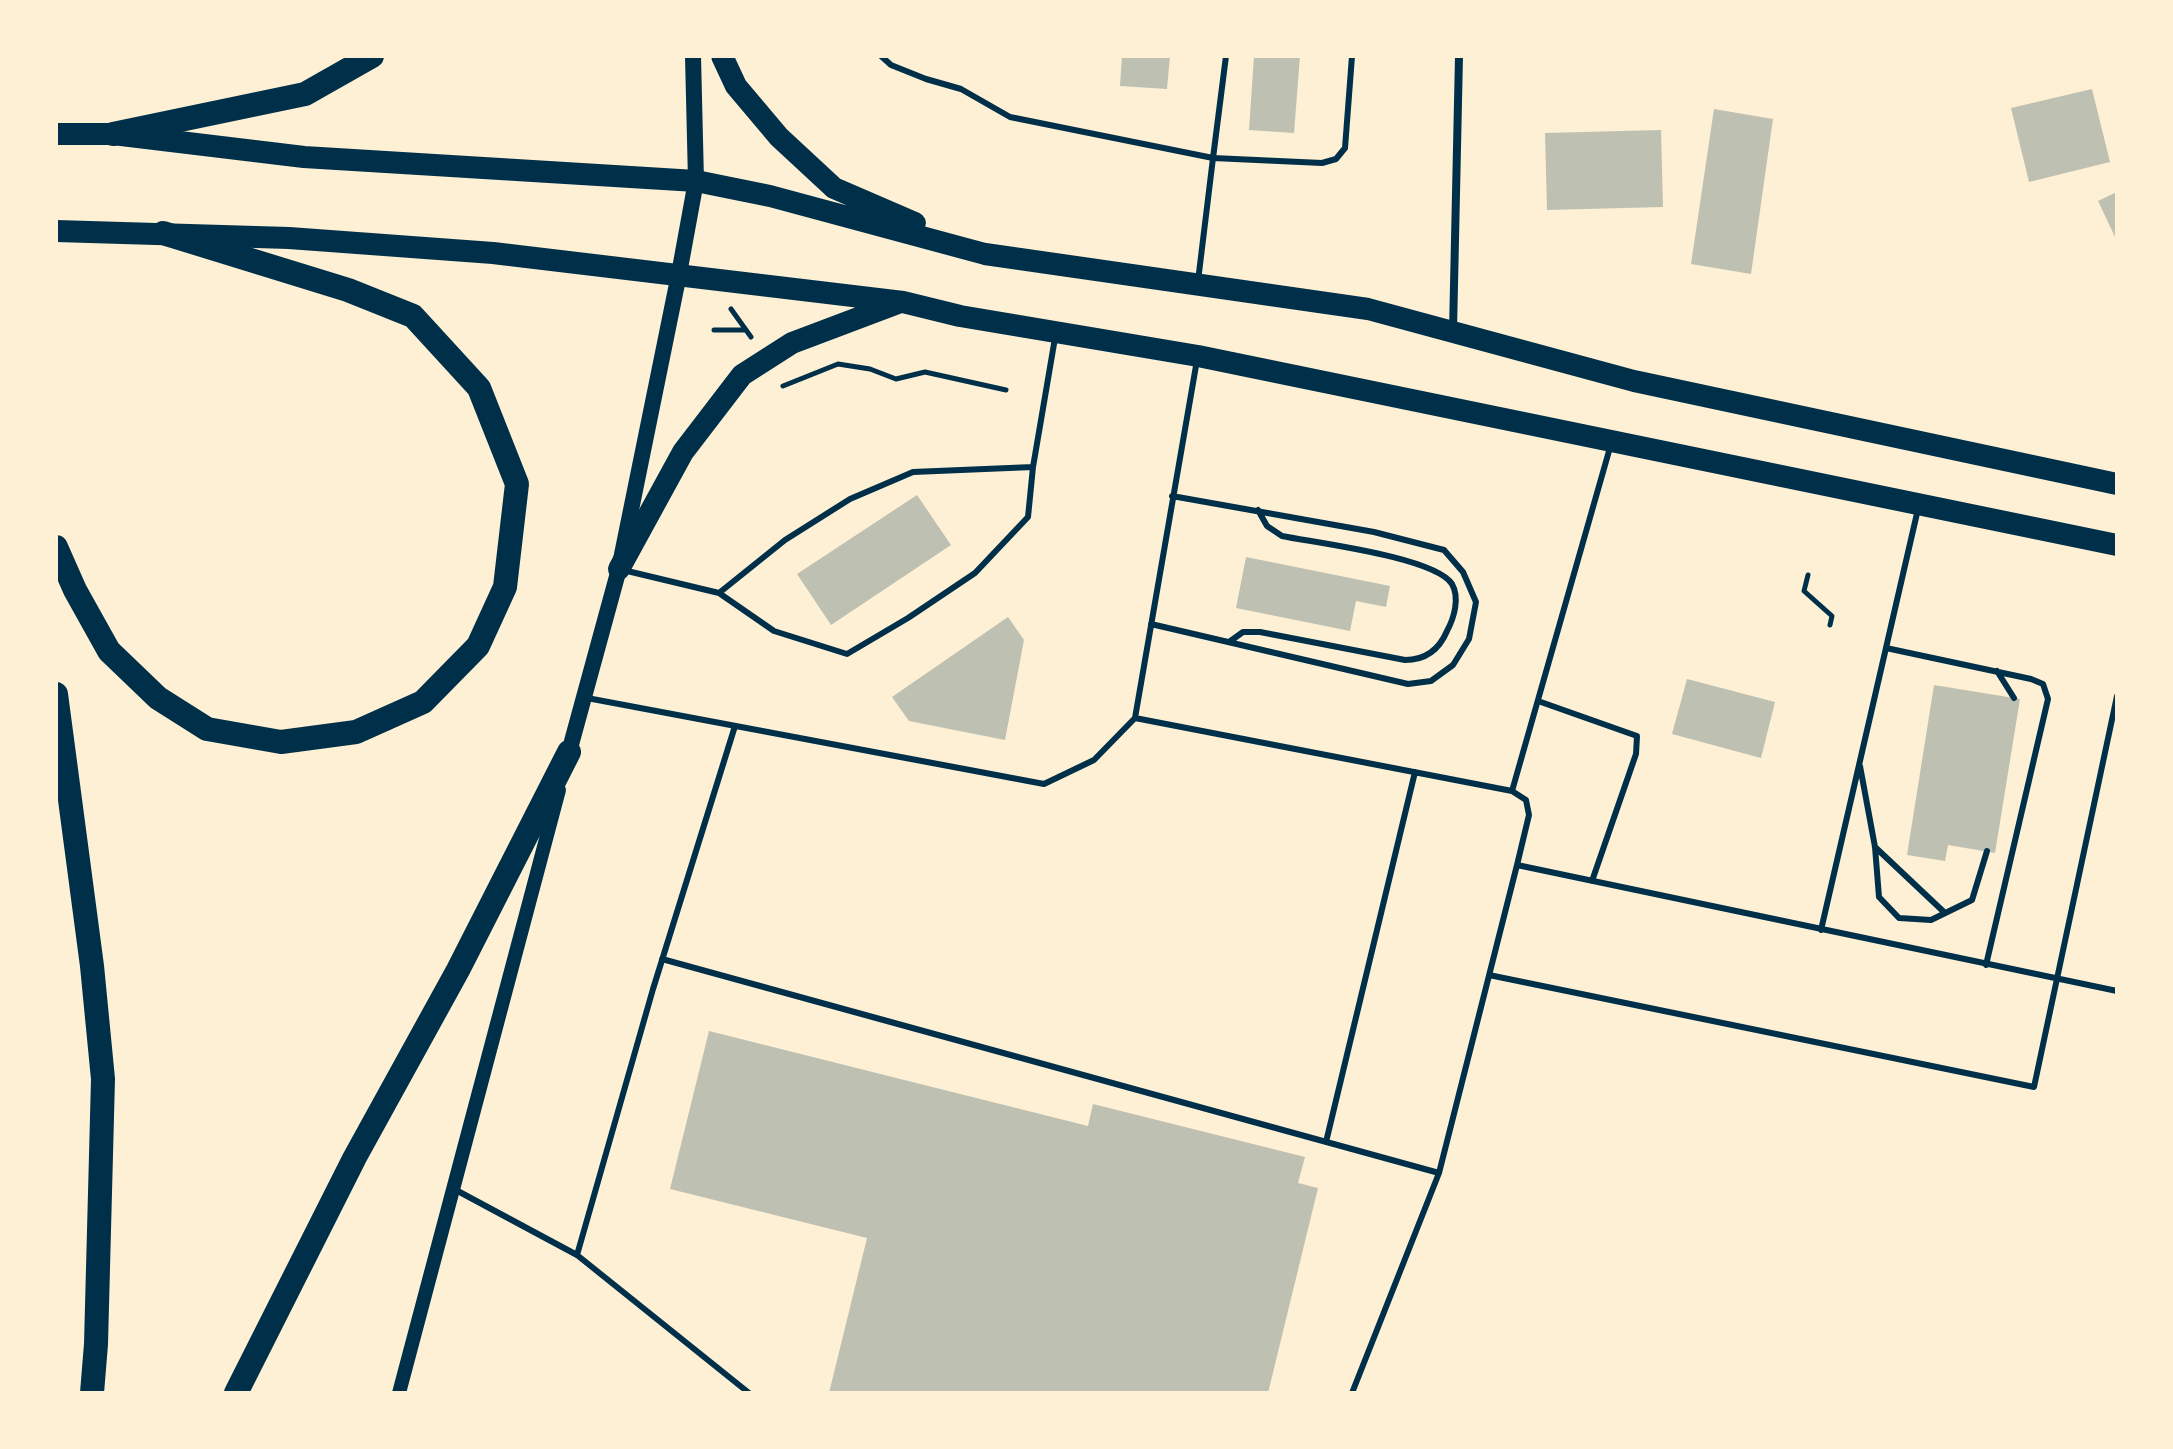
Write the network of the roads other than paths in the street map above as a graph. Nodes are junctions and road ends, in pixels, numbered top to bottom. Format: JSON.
{"nodes":[{"id":1,"x":372,"y":56,"type":"edge"},
{"id":2,"x":693,"y":56,"type":"edge"},
{"id":3,"x":722,"y":56,"type":"edge"},
{"id":4,"x":881,"y":56,"type":"edge"},
{"id":5,"x":1226,"y":56,"type":"edge"},
{"id":6,"x":1352,"y":56,"type":"edge"},
{"id":7,"x":1459,"y":56,"type":"edge"},
{"id":8,"x":56,"y":134,"type":"edge"},
{"id":9,"x":108,"y":134,"type":"junction"},
{"id":10,"x":1213,"y":158,"type":"junction"},
{"id":11,"x":696,"y":181,"type":"junction"},
{"id":12,"x":56,"y":231,"type":"edge"},
{"id":13,"x":163,"y":233,"type":"junction"},
{"id":14,"x":985,"y":254,"type":"junction"},
{"id":15,"x":679,"y":274,"type":"junction"},
{"id":16,"x":1198,"y":284,"type":"junction"},
{"id":17,"x":903,"y":302,"type":"junction"},
{"id":18,"x":1056,"y":332,"type":"junction"},
{"id":19,"x":1453,"y":332,"type":"junction"},
{"id":20,"x":1198,"y":356,"type":"junction"},
{"id":21,"x":1612,"y":441,"type":"junction"},
{"id":22,"x":1033,"y":467,"type":"junction"},
{"id":23,"x":2117,"y":484,"type":"edge"},
{"id":24,"x":1172,"y":496,"type":"junction"},
{"id":25,"x":1919,"y":503,"type":"junction"},
{"id":26,"x":1258,"y":510,"type":"junction"},
{"id":27,"x":2117,"y":545,"type":"edge"},
{"id":28,"x":56,"y":547,"type":"edge"},
{"id":29,"x":619,"y":569,"type":"junction"},
{"id":30,"x":719,"y":593,"type":"junction"},
{"id":31,"x":1151,"y":624,"type":"junction"},
{"id":32,"x":1229,"y":642,"type":"junction"},
{"id":33,"x":1886,"y":648,"type":"junction"},
{"id":34,"x":1997,"y":671,"type":"junction"},
{"id":35,"x":56,"y":694,"type":"edge"},
{"id":36,"x":2117,"y":696,"type":"edge"},
{"id":37,"x":584,"y":697,"type":"junction"},
{"id":38,"x":2014,"y":698,"type":"dead end"},
{"id":39,"x":1538,"y":701,"type":"junction"},
{"id":40,"x":1135,"y":718,"type":"junction"},
{"id":41,"x":735,"y":726,"type":"junction"},
{"id":42,"x":569,"y":752,"type":"junction"},
{"id":43,"x":1859,"y":763,"type":"junction"},
{"id":44,"x":1415,"y":772,"type":"junction"},
{"id":45,"x":1512,"y":791,"type":"junction"},
{"id":46,"x":1875,"y":847,"type":"junction"},
{"id":47,"x":1987,"y":851,"type":"dead end"},
{"id":48,"x":1517,"y":865,"type":"junction"},
{"id":49,"x":1592,"y":881,"type":"junction"},
{"id":50,"x":1945,"y":913,"type":"junction"},
{"id":51,"x":1821,"y":930,"type":"junction"},
{"id":52,"x":662,"y":959,"type":"junction"},
{"id":53,"x":1986,"y":965,"type":"junction"},
{"id":54,"x":1489,"y":975,"type":"junction"},
{"id":55,"x":2057,"y":978,"type":"junction"},
{"id":56,"x":2117,"y":991,"type":"edge"},
{"id":57,"x":1326,"y":1142,"type":"junction"},
{"id":58,"x":1439,"y":1173,"type":"junction"},
{"id":59,"x":454,"y":1189,"type":"junction"},
{"id":60,"x":577,"y":1255,"type":"junction"},
{"id":61,"x":92,"y":1393,"type":"edge"},
{"id":62,"x":236,"y":1393,"type":"edge"},
{"id":63,"x":399,"y":1393,"type":"edge"},
{"id":64,"x":749,"y":1393,"type":"edge"},
{"id":65,"x":1352,"y":1393,"type":"edge"}],
"edges":[{"from":1,"to":9,"type":"highway"},
{"from":2,"to":11,"type":"main road"},
{"from":3,"to":14,"type":"highway"},
{"from":4,"to":10,"type":"lane"},
{"from":5,"to":10,"type":"lane"},
{"from":6,"to":10,"type":"lane"},
{"from":7,"to":19,"type":"street"},
{"from":8,"to":9,"type":"highway"},
{"from":9,"to":11,"type":"highway"},
{"from":10,"to":16,"type":"lane"},
{"from":11,"to":14,"type":"highway"},
{"from":11,"to":15,"type":"main road"},
{"from":12,"to":13,"type":"highway"},
{"from":13,"to":15,"type":"highway"},
{"from":13,"to":28,"type":"highway"},
{"from":14,"to":16,"type":"highway"},
{"from":15,"to":17,"type":"highway"},
{"from":15,"to":29,"type":"main road"},
{"from":16,"to":19,"type":"highway"},
{"from":17,"to":18,"type":"highway"},
{"from":17,"to":29,"type":"highway"},
{"from":18,"to":20,"type":"highway"},
{"from":18,"to":22,"type":"lane"},
{"from":19,"to":23,"type":"highway"},
{"from":20,"to":21,"type":"highway"},
{"from":20,"to":24,"type":"lane"},
{"from":21,"to":25,"type":"highway"},
{"from":21,"to":39,"type":"lane"},
{"from":22,"to":30,"type":"lane"},
{"from":22,"to":30,"type":"lane"},
{"from":24,"to":26,"type":"lane"},
{"from":24,"to":31,"type":"lane"},
{"from":25,"to":27,"type":"highway"},
{"from":25,"to":33,"type":"lane"},
{"from":26,"to":32,"type":"lane"},
{"from":26,"to":32,"type":"lane"},
{"from":29,"to":30,"type":"lane"},
{"from":29,"to":37,"type":"main road"},
{"from":31,"to":32,"type":"lane"},
{"from":31,"to":40,"type":"lane"},
{"from":33,"to":34,"type":"lane"},
{"from":33,"to":43,"type":"lane"},
{"from":34,"to":38,"type":"lane"},
{"from":34,"to":53,"type":"lane"},
{"from":35,"to":61,"type":"highway"},
{"from":36,"to":55,"type":"lane"},
{"from":37,"to":41,"type":"lane"},
{"from":37,"to":42,"type":"main road"},
{"from":39,"to":45,"type":"lane"},
{"from":39,"to":49,"type":"lane"},
{"from":40,"to":41,"type":"lane"},
{"from":40,"to":44,"type":"lane"},
{"from":41,"to":52,"type":"lane"},
{"from":42,"to":59,"type":"street"},
{"from":42,"to":62,"type":"highway"},
{"from":43,"to":46,"type":"lane"},
{"from":43,"to":51,"type":"lane"},
{"from":44,"to":45,"type":"lane"},
{"from":44,"to":57,"type":"lane"},
{"from":45,"to":48,"type":"lane"},
{"from":46,"to":50,"type":"lane"},
{"from":46,"to":50,"type":"lane"},
{"from":47,"to":50,"type":"lane"},
{"from":48,"to":49,"type":"lane"},
{"from":48,"to":54,"type":"lane"},
{"from":49,"to":51,"type":"lane"},
{"from":51,"to":53,"type":"lane"},
{"from":52,"to":57,"type":"lane"},
{"from":52,"to":60,"type":"lane"},
{"from":53,"to":55,"type":"lane"},
{"from":54,"to":55,"type":"lane"},
{"from":54,"to":58,"type":"lane"},
{"from":55,"to":56,"type":"lane"},
{"from":57,"to":58,"type":"lane"},
{"from":58,"to":65,"type":"lane"},
{"from":59,"to":60,"type":"lane"},
{"from":59,"to":63,"type":"street"},
{"from":60,"to":64,"type":"lane"}]}
